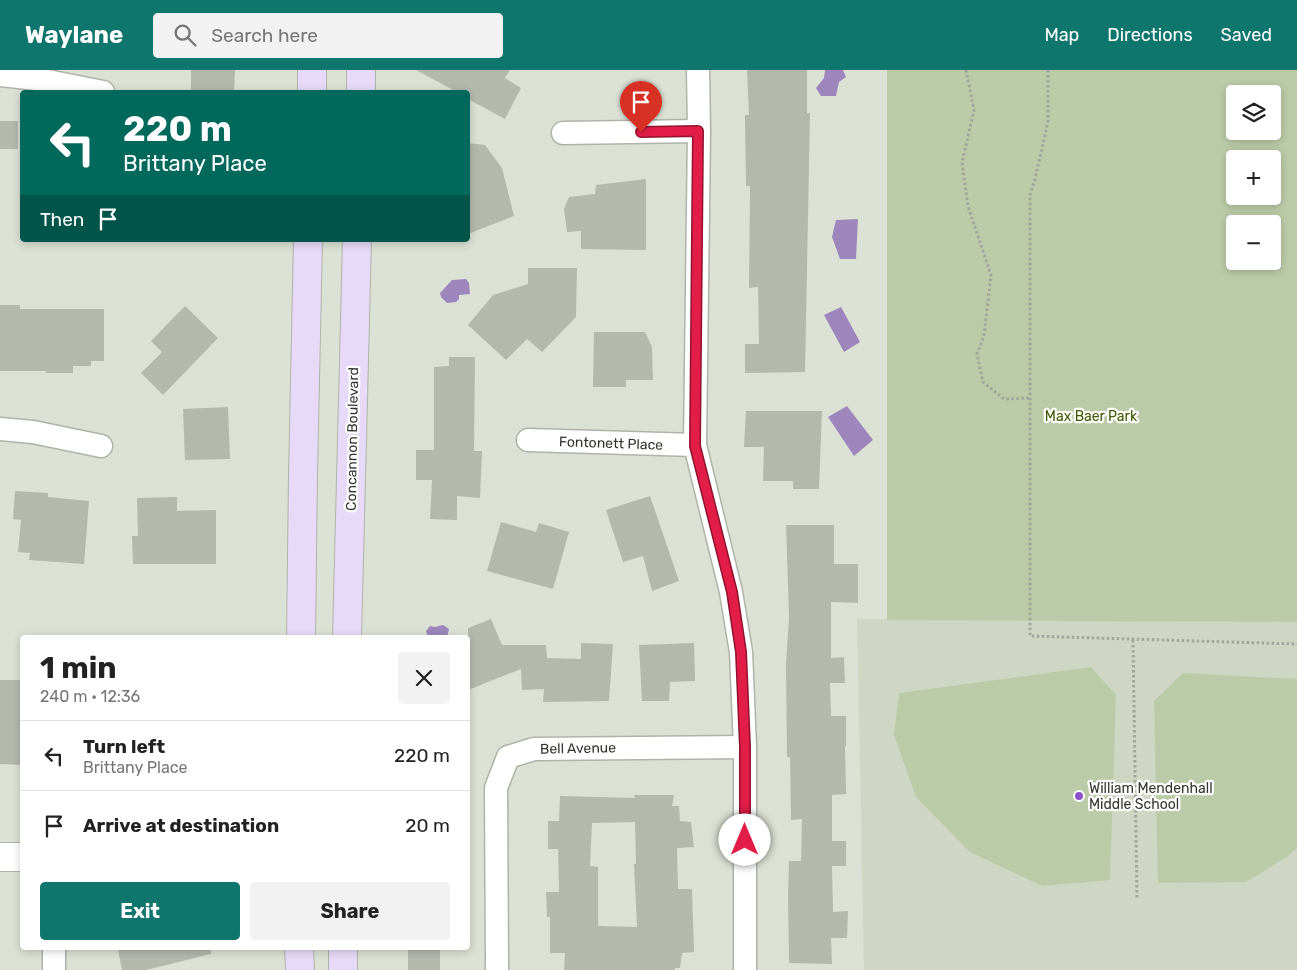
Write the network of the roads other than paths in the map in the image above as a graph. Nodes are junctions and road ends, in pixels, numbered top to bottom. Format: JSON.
{"nodes":[{"id":1,"x":312,"y":70,"type":"edge"},
{"id":2,"x":361,"y":70,"type":"edge"},
{"id":3,"x":698,"y":70,"type":"edge"},
{"id":4,"x":0,"y":75,"type":"edge"},
{"id":5,"x":93,"y":90,"type":"edge"},
{"id":6,"x":312,"y":90,"type":"edge"},
{"id":7,"x":361,"y":90,"type":"edge"},
{"id":8,"x":698,"y":131,"type":"junction"},
{"id":9,"x":564,"y":133,"type":"dead end"},
{"id":10,"x":308,"y":242,"type":"edge"},
{"id":11,"x":357,"y":242,"type":"edge"},
{"id":12,"x":0,"y":429,"type":"edge"},
{"id":13,"x":528,"y":440,"type":"dead end"},
{"id":14,"x":101,"y":446,"type":"dead end"},
{"id":15,"x":695,"y":446,"type":"junction"},
{"id":16,"x":301,"y":635,"type":"edge"},
{"id":17,"x":347,"y":635,"type":"edge"},
{"id":18,"x":745,"y":747,"type":"junction"},
{"id":19,"x":0,"y":857,"type":"edge"},
{"id":20,"x":20,"y":857,"type":"edge"},
{"id":21,"x":54,"y":950,"type":"edge"},
{"id":22,"x":299,"y":950,"type":"edge"},
{"id":23,"x":342,"y":950,"type":"edge"},
{"id":24,"x":54,"y":970,"type":"edge"},
{"id":25,"x":300,"y":970,"type":"edge"},
{"id":26,"x":343,"y":970,"type":"edge"},
{"id":27,"x":497,"y":970,"type":"edge"},
{"id":28,"x":744,"y":970,"type":"edge"}],
"edges":[{"from":1,"to":6,"type":"main road"},
{"from":2,"to":7,"type":"main road"},
{"from":3,"to":8,"type":"street"},
{"from":4,"to":5,"type":"street"},
{"from":8,"to":9,"type":"street"},
{"from":8,"to":15,"type":"street"},
{"from":10,"to":16,"type":"main road"},
{"from":11,"to":17,"type":"main road","name":"Concannon Boulevard"},
{"from":12,"to":14,"type":"street"},
{"from":13,"to":15,"type":"street","name":"Fontonett Place"},
{"from":15,"to":18,"type":"street"},
{"from":18,"to":27,"type":"street","name":"Bell Avenue"},
{"from":18,"to":28,"type":"street"},
{"from":19,"to":20,"type":"street"},
{"from":21,"to":24,"type":"street"},
{"from":22,"to":25,"type":"main road"},
{"from":23,"to":26,"type":"main road"}]}
